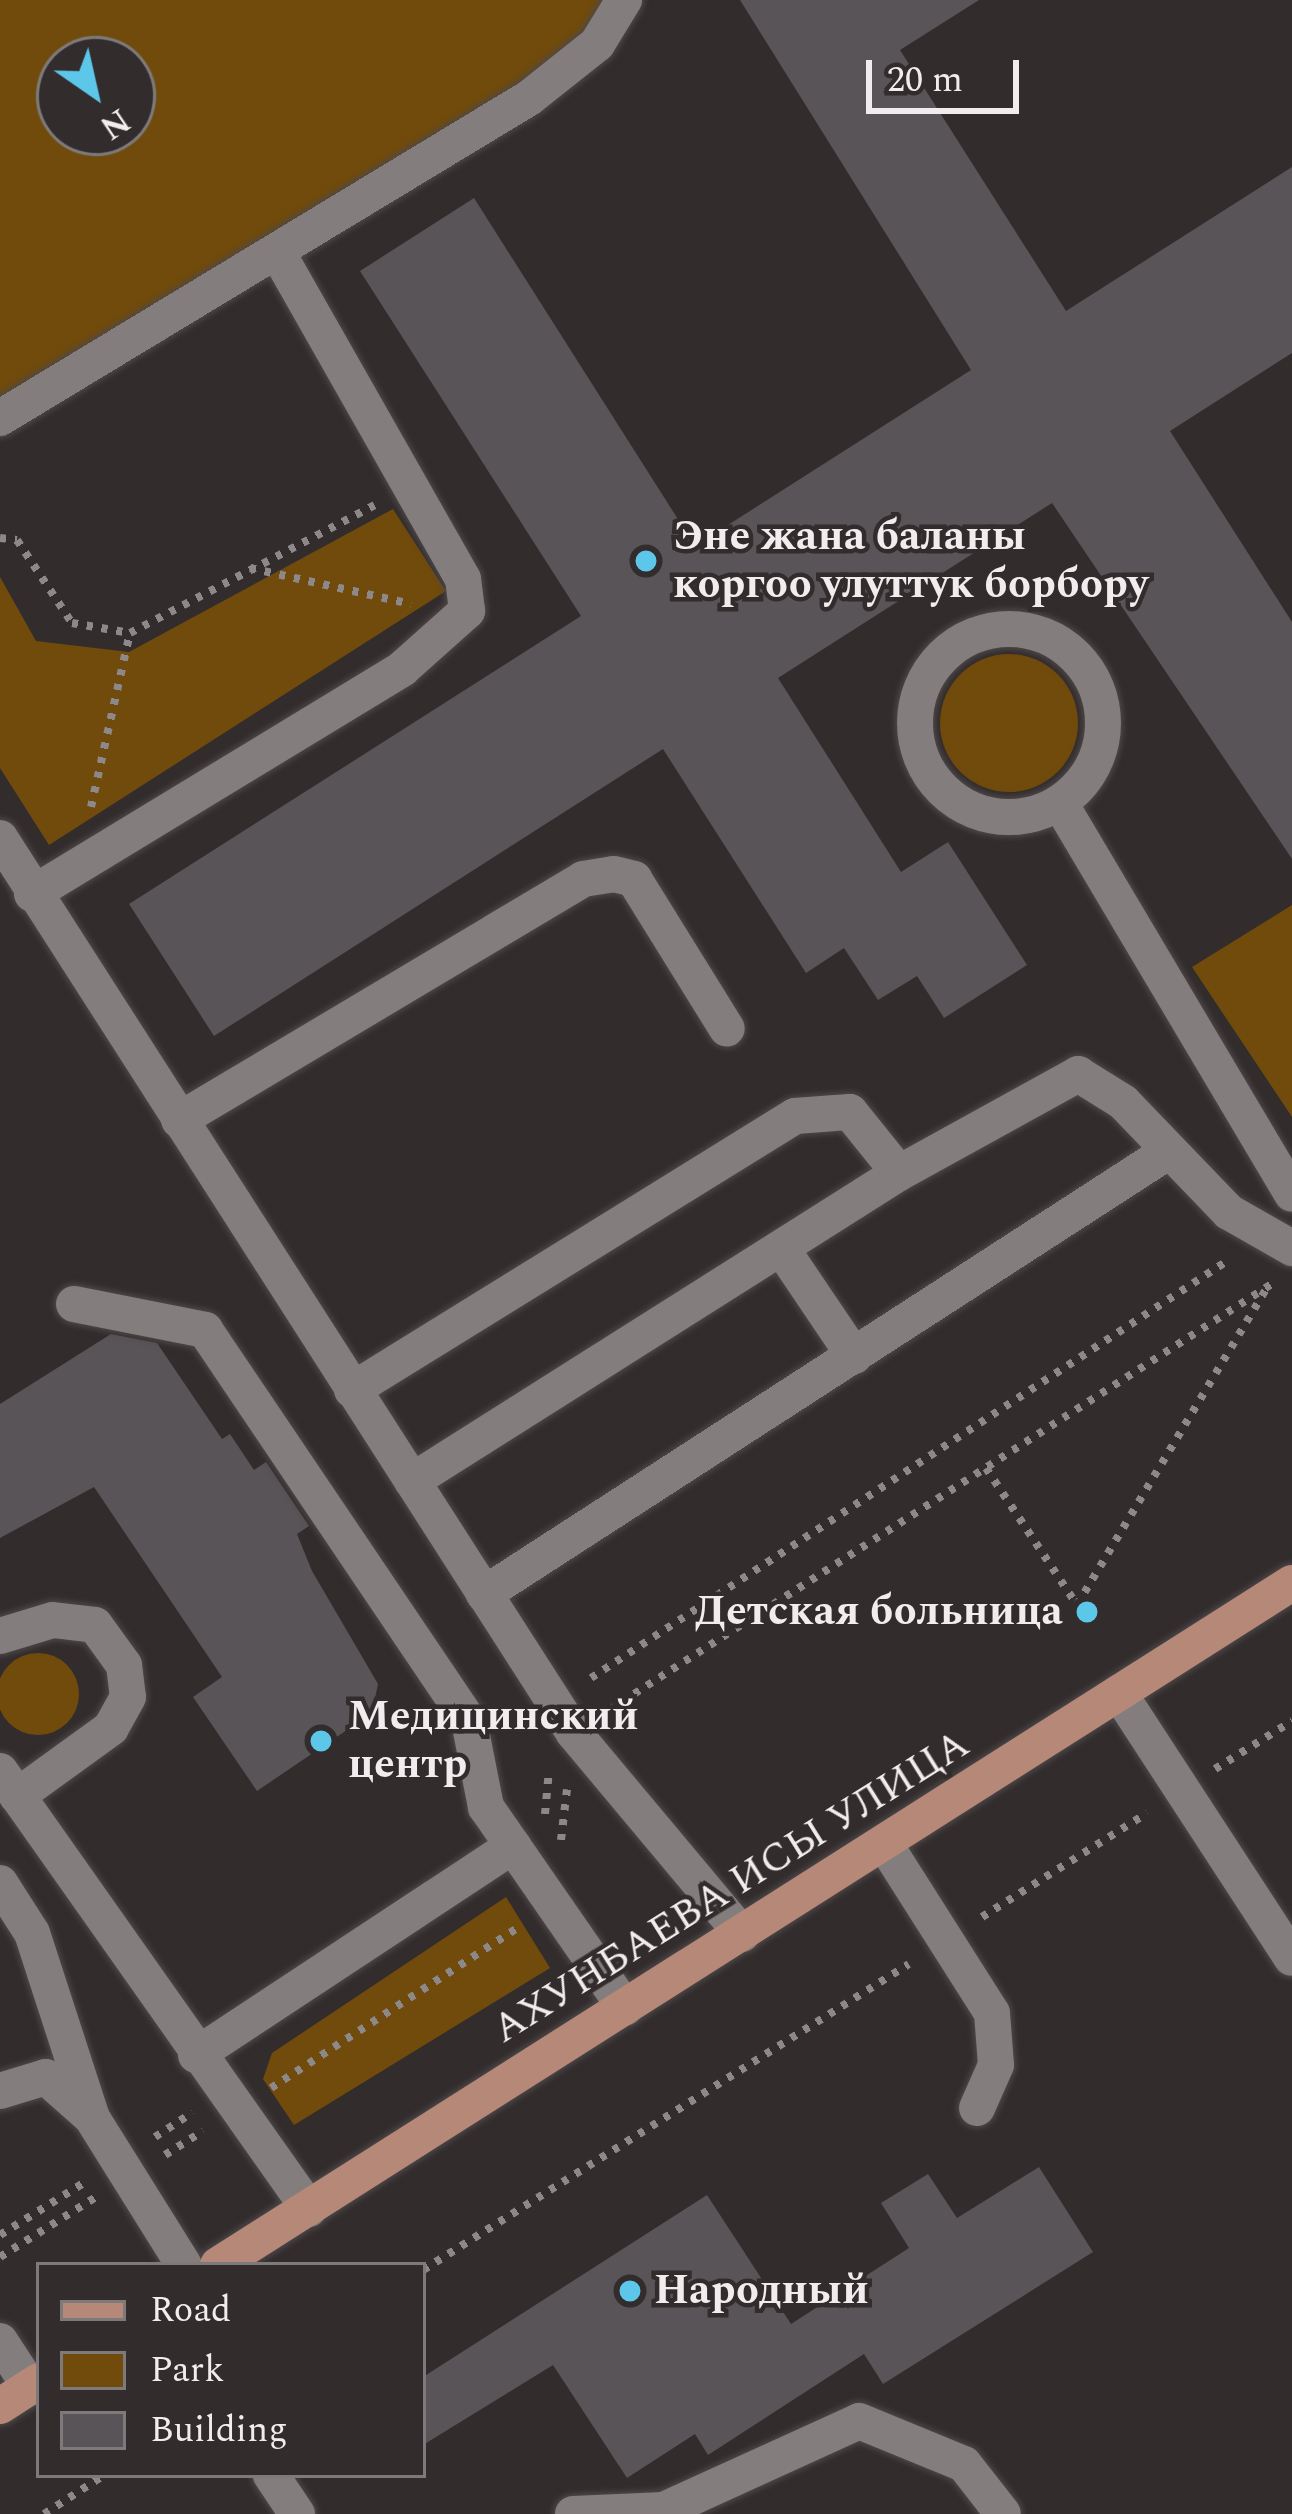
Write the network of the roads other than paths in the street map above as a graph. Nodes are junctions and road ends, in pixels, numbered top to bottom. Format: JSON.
{"nodes":[{"id":1,"x":624,"y":0,"type":"edge"},
{"id":2,"x":277,"y":251,"type":"junction"},
{"id":3,"x":0,"y":418,"type":"edge"},
{"id":4,"x":1061,"y":805,"type":"junction"},
{"id":5,"x":0,"y":838,"type":"edge"},
{"id":6,"x":32,"y":894,"type":"junction"},
{"id":7,"x":727,"y":1029,"type":"dead end"},
{"id":8,"x":179,"y":1120,"type":"junction"},
{"id":9,"x":1166,"y":1153,"type":"junction"},
{"id":10,"x":899,"y":1173,"type":"junction"},
{"id":11,"x":1292,"y":1194,"type":"edge"},
{"id":12,"x":1276,"y":1241,"type":"edge"},
{"id":13,"x":786,"y":1255,"type":"junction"},
{"id":14,"x":74,"y":1304,"type":"dead end"},
{"id":15,"x":854,"y":1356,"type":"junction"},
{"id":16,"x":352,"y":1390,"type":"junction"},
{"id":17,"x":412,"y":1481,"type":"junction"},
{"id":18,"x":1292,"y":1583,"type":"edge"},
{"id":19,"x":484,"y":1594,"type":"junction"},
{"id":20,"x":0,"y":1636,"type":"edge"},
{"id":21,"x":1119,"y":1693,"type":"junction"},
{"id":22,"x":9,"y":1784,"type":"edge"},
{"id":23,"x":884,"y":1843,"type":"junction"},
{"id":24,"x":513,"y":1846,"type":"junction"},
{"id":25,"x":0,"y":1883,"type":"edge"},
{"id":26,"x":742,"y":1934,"type":"junction"},
{"id":27,"x":1292,"y":1958,"type":"edge"},
{"id":28,"x":625,"y":2008,"type":"junction"},
{"id":29,"x":196,"y":2055,"type":"junction"},
{"id":30,"x":0,"y":2091,"type":"edge"},
{"id":31,"x":977,"y":2108,"type":"dead end"},
{"id":32,"x":92,"y":2118,"type":"junction"},
{"id":33,"x":309,"y":2209,"type":"junction"},
{"id":34,"x":182,"y":2262,"type":"edge"},
{"id":35,"x":223,"y":2262,"type":"edge"},
{"id":36,"x":0,"y":2341,"type":"edge"},
{"id":37,"x":23,"y":2391,"type":"edge"},
{"id":38,"x":273,"y":2478,"type":"edge"},
{"id":39,"x":297,"y":2514,"type":"edge"},
{"id":40,"x":573,"y":2514,"type":"edge"},
{"id":41,"x":1003,"y":2514,"type":"edge"}],
"edges":[{"from":1,"to":2,"type":"street"},
{"from":2,"to":3,"type":"street"},
{"from":2,"to":6,"type":"street"},
{"from":4,"to":4,"type":"street"},
{"from":4,"to":11,"type":"street"},
{"from":5,"to":6,"type":"street"},
{"from":6,"to":8,"type":"street"},
{"from":7,"to":8,"type":"street"},
{"from":8,"to":16,"type":"street"},
{"from":9,"to":10,"type":"street"},
{"from":9,"to":12,"type":"street"},
{"from":9,"to":15,"type":"street"},
{"from":10,"to":13,"type":"street"},
{"from":10,"to":16,"type":"street"},
{"from":13,"to":15,"type":"street"},
{"from":13,"to":17,"type":"street"},
{"from":14,"to":24,"type":"street"},
{"from":15,"to":19,"type":"street"},
{"from":16,"to":17,"type":"street"},
{"from":17,"to":19,"type":"street"},
{"from":18,"to":21,"type":"main road","name":"АХУНБАЕВА ИСЫ УЛИЦА"},
{"from":19,"to":26,"type":"street"},
{"from":20,"to":22,"type":"street"},
{"from":21,"to":23,"type":"main road","name":"АХУНБАЕВА ИСЫ УЛИЦА"},
{"from":21,"to":27,"type":"street"},
{"from":22,"to":29,"type":"street"},
{"from":23,"to":26,"type":"main road","name":"АХУНБАЕВА ИСЫ УЛИЦА"},
{"from":23,"to":31,"type":"street"},
{"from":24,"to":28,"type":"street"},
{"from":24,"to":29,"type":"street"},
{"from":25,"to":32,"type":"street"},
{"from":26,"to":28,"type":"main road","name":"АХУНБАЕВА ИСЫ УЛИЦА"},
{"from":28,"to":33,"type":"main road","name":"АХУНБАЕВА ИСЫ УЛИЦА"},
{"from":29,"to":33,"type":"street"},
{"from":30,"to":32,"type":"street"},
{"from":32,"to":34,"type":"street"},
{"from":33,"to":35,"type":"main road","name":"АХУНБАЕВА ИСЫ УЛИЦА"},
{"from":36,"to":37,"type":"street"},
{"from":38,"to":39,"type":"street"},
{"from":40,"to":41,"type":"street"}]}
